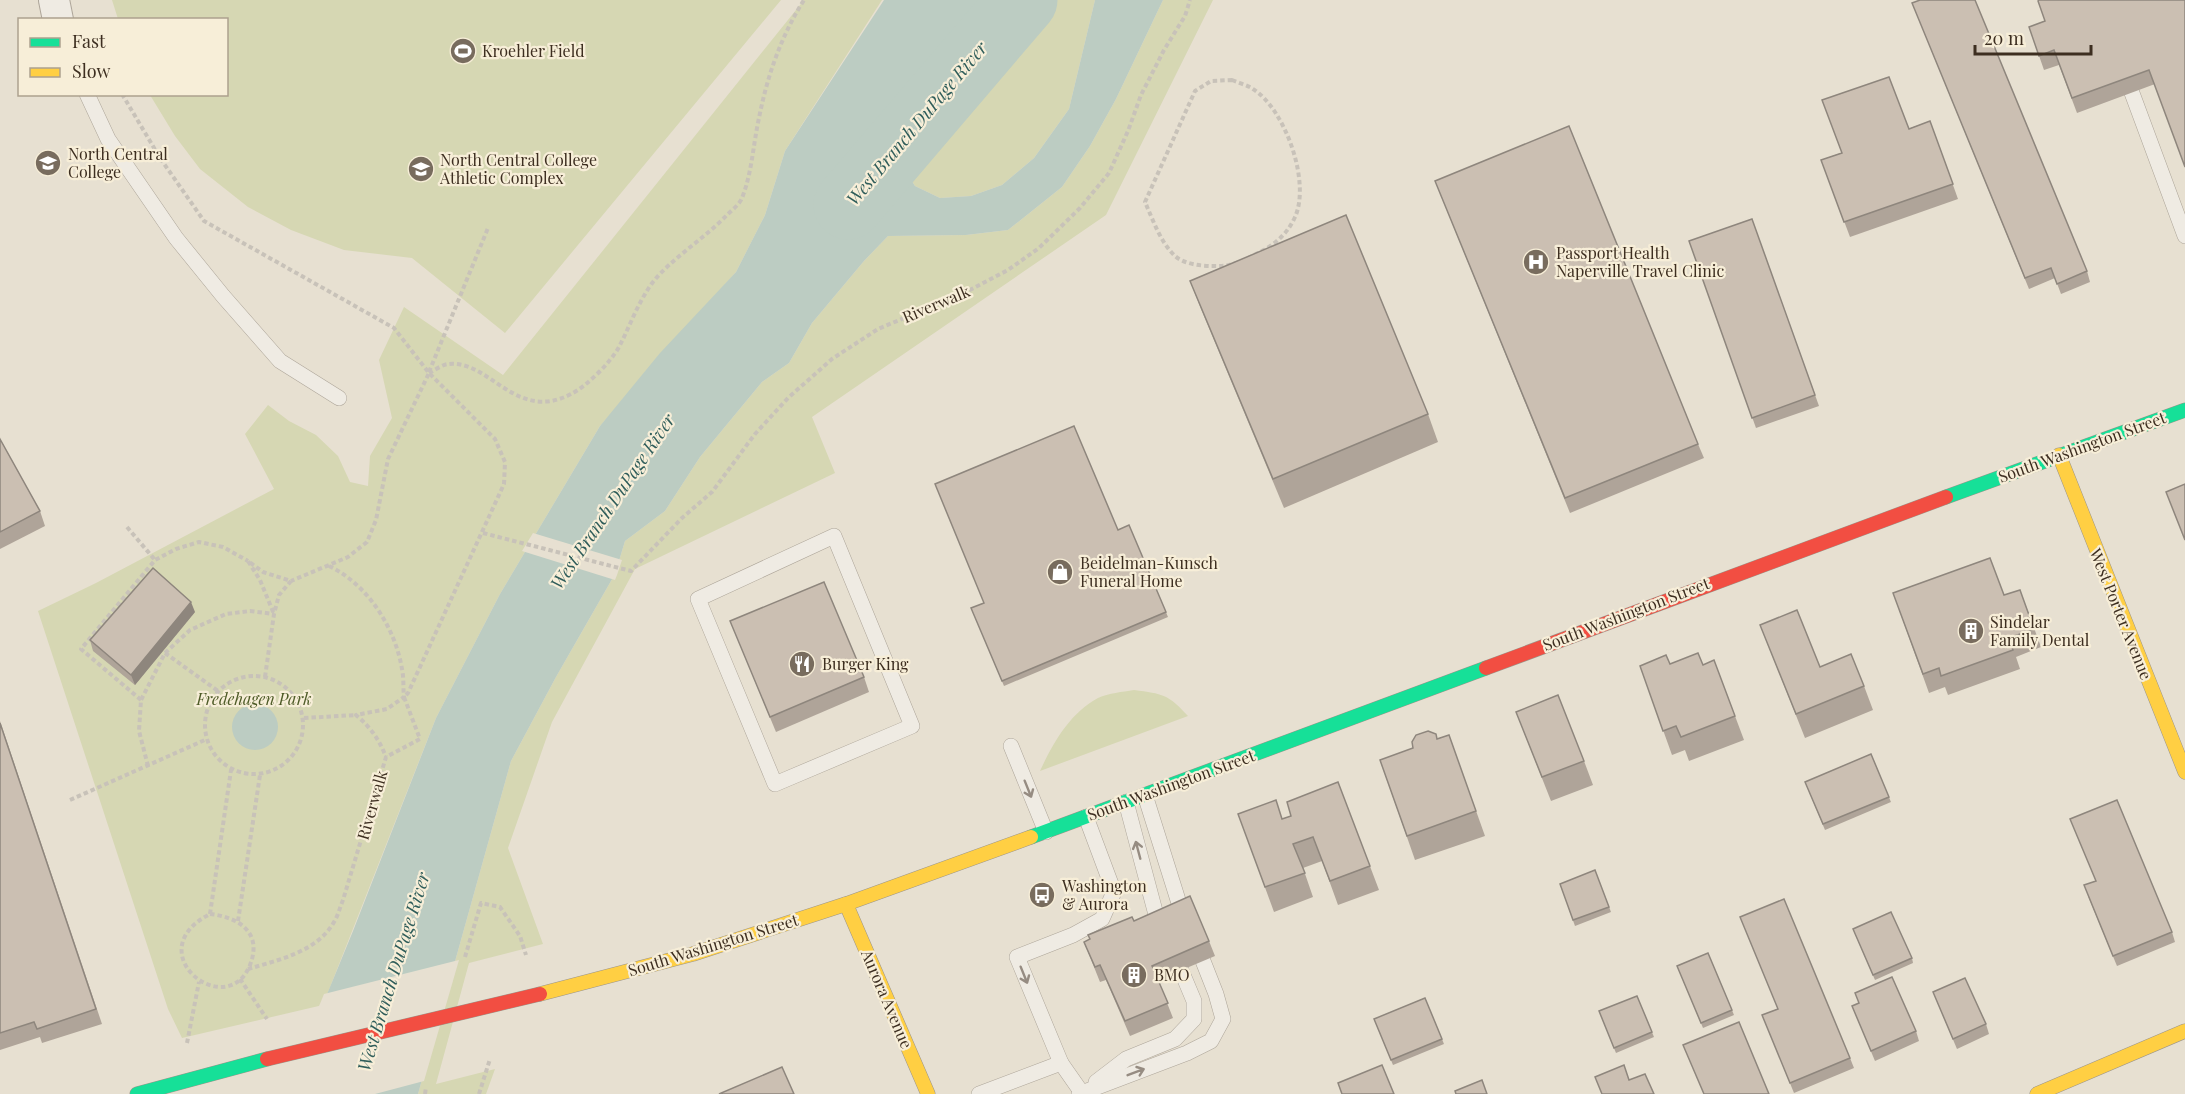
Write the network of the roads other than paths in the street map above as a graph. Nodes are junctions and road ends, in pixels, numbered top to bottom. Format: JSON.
{"nodes":[{"id":1,"x":54,"y":0,"type":"edge"},
{"id":2,"x":58,"y":18,"type":"edge"},
{"id":3,"x":2132,"y":93,"type":"edge"},
{"id":4,"x":88,"y":96,"type":"edge"},
{"id":5,"x":2185,"y":236,"type":"edge"},
{"id":6,"x":339,"y":398,"type":"dead end"},
{"id":7,"x":2185,"y":410,"type":"edge"},
{"id":8,"x":2059,"y":455,"type":"junction"},
{"id":9,"x":1011,"y":746,"type":"dead end"},
{"id":10,"x":2185,"y":772,"type":"edge"},
{"id":11,"x":794,"y":776,"type":"joint"},
{"id":12,"x":1145,"y":795,"type":"junction"},
{"id":13,"x":1126,"y":802,"type":"junction"},
{"id":14,"x":1086,"y":817,"type":"junction"},
{"id":15,"x":1046,"y":831,"type":"junction"},
{"id":16,"x":846,"y":904,"type":"junction"},
{"id":17,"x":1183,"y":916,"type":"edge"},
{"id":18,"x":1159,"y":927,"type":"edge"},
{"id":19,"x":1203,"y":961,"type":"edge"},
{"id":20,"x":1181,"y":970,"type":"edge"},
{"id":21,"x":2185,"y":1031,"type":"edge"},
{"id":22,"x":1061,"y":1063,"type":"junction"},
{"id":23,"x":1080,"y":1093,"type":"edge"},
{"id":24,"x":136,"y":1094,"type":"edge"},
{"id":25,"x":928,"y":1094,"type":"edge"},
{"id":26,"x":979,"y":1094,"type":"edge"},
{"id":27,"x":2037,"y":1094,"type":"edge"}],
"edges":[{"from":1,"to":2,"type":"street"},
{"from":3,"to":5,"type":"lane"},
{"from":4,"to":6,"type":"lane"},
{"from":7,"to":8,"type":"main road","name":"South Washington Street"},
{"from":8,"to":10,"type":"main road","name":"West Porter Avenue"},
{"from":8,"to":12,"type":"main road","name":"South Washington Street"},
{"from":9,"to":15,"type":"lane","one_way":true},
{"from":11,"to":11,"type":"lane"},
{"from":12,"to":13,"type":"main road","name":"South Washington Street"},
{"from":12,"to":17,"type":"lane"},
{"from":13,"to":14,"type":"main road","name":"South Washington Street"},
{"from":18,"to":13,"type":"lane","one_way":true},
{"from":14,"to":15,"type":"main road","name":"South Washington Street"},
{"from":14,"to":22,"type":"lane","one_way":true},
{"from":15,"to":16,"type":"main road","name":"South Washington Street"},
{"from":16,"to":24,"type":"main road","name":"South Washington Street","bridge":true},
{"from":16,"to":25,"type":"main road","name":"Aurora Avenue"},
{"from":23,"to":19,"type":"lane","one_way":true},
{"from":20,"to":23,"type":"lane"},
{"from":21,"to":27,"type":"main road"},
{"from":22,"to":23,"type":"lane"},
{"from":22,"to":26,"type":"lane"}]}
